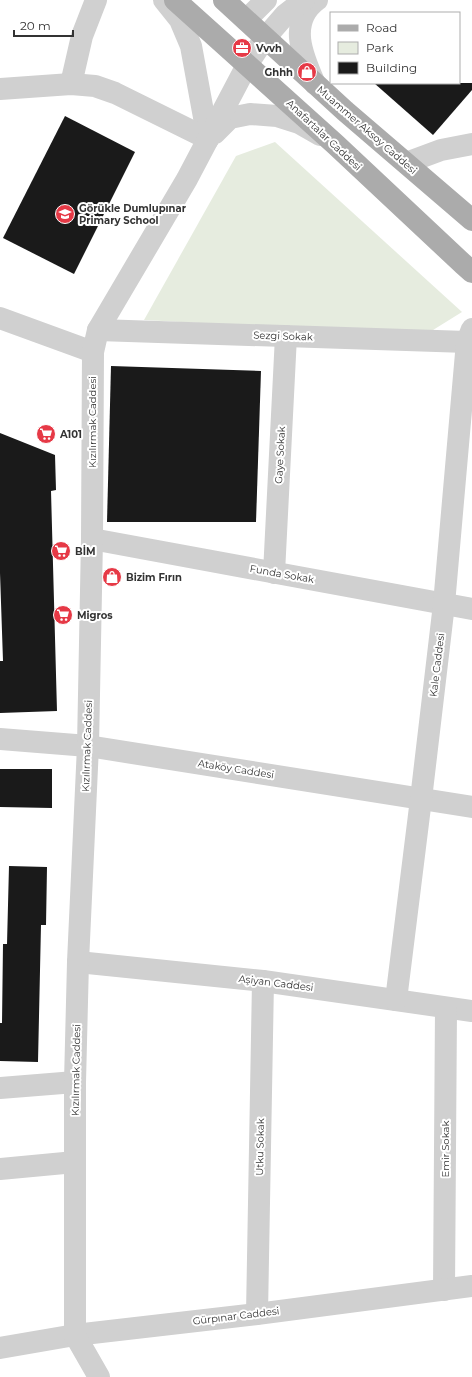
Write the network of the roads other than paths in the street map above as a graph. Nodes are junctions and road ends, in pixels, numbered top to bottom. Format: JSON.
{"nodes":[{"id":1,"x":96,"y":0,"type":"edge"},
{"id":2,"x":164,"y":0,"type":"edge"},
{"id":3,"x":175,"y":0,"type":"edge"},
{"id":4,"x":224,"y":0,"type":"edge"},
{"id":5,"x":266,"y":0,"type":"edge"},
{"id":6,"x":304,"y":0,"type":"edge"},
{"id":7,"x":317,"y":0,"type":"edge"},
{"id":8,"x":246,"y":20,"type":"junction"},
{"id":9,"x":265,"y":38,"type":"junction"},
{"id":10,"x":247,"y":65,"type":"junction"},
{"id":11,"x":71,"y":84,"type":"junction"},
{"id":12,"x":315,"y":84,"type":"junction"},
{"id":13,"x":0,"y":89,"type":"edge"},
{"id":14,"x":208,"y":139,"type":"junction"},
{"id":15,"x":335,"y":144,"type":"junction"},
{"id":16,"x":472,"y":144,"type":"edge"},
{"id":17,"x":406,"y":163,"type":"junction"},
{"id":18,"x":472,"y":220,"type":"edge"},
{"id":19,"x":472,"y":272,"type":"edge"},
{"id":20,"x":0,"y":318,"type":"edge"},
{"id":21,"x":98,"y":330,"type":"junction"},
{"id":22,"x":286,"y":336,"type":"junction"},
{"id":23,"x":470,"y":336,"type":"edge"},
{"id":24,"x":93,"y":352,"type":"junction"},
{"id":25,"x":92,"y":539,"type":"junction"},
{"id":26,"x":274,"y":573,"type":"junction"},
{"id":27,"x":444,"y":604,"type":"junction"},
{"id":28,"x":472,"y":609,"type":"edge"},
{"id":29,"x":0,"y":739,"type":"edge"},
{"id":30,"x":88,"y":746,"type":"junction"},
{"id":31,"x":421,"y":799,"type":"junction"},
{"id":32,"x":472,"y":807,"type":"edge"},
{"id":33,"x":78,"y":962,"type":"junction"},
{"id":34,"x":263,"y":980,"type":"junction"},
{"id":35,"x":396,"y":1000,"type":"junction"},
{"id":36,"x":446,"y":1009,"type":"junction"},
{"id":37,"x":472,"y":1011,"type":"edge"},
{"id":38,"x":75,"y":1082,"type":"junction"},
{"id":39,"x":0,"y":1088,"type":"edge"},
{"id":40,"x":75,"y":1162,"type":"junction"},
{"id":41,"x":0,"y":1169,"type":"edge"},
{"id":42,"x":472,"y":1286,"type":"edge"},
{"id":43,"x":444,"y":1290,"type":"junction"},
{"id":44,"x":257,"y":1314,"type":"junction"},
{"id":45,"x":75,"y":1335,"type":"junction"},
{"id":46,"x":0,"y":1348,"type":"edge"},
{"id":47,"x":99,"y":1377,"type":"edge"}],
"edges":[{"from":1,"to":11,"type":"street"},
{"from":2,"to":14,"type":"street"},
{"from":3,"to":10,"type":"main road","name":"Anafartalar Caddesi"},
{"from":4,"to":8,"type":"main road"},
{"from":5,"to":8,"type":"street"},
{"from":6,"to":9,"type":"street"},
{"from":7,"to":12,"type":"street"},
{"from":8,"to":9,"type":"main road"},
{"from":9,"to":10,"type":"street"},
{"from":9,"to":12,"type":"main road","name":"Muammer Aksoy Caddesi"},
{"from":10,"to":14,"type":"street"},
{"from":10,"to":15,"type":"main road","name":"Anafartalar Caddesi"},
{"from":11,"to":13,"type":"street"},
{"from":11,"to":14,"type":"street"},
{"from":12,"to":17,"type":"main road","name":"Muammer Aksoy Caddesi"},
{"from":14,"to":15,"type":"street"},
{"from":14,"to":21,"type":"street","name":"Kızılırmak Caddesi"},
{"from":15,"to":19,"type":"main road","name":"Anafartalar Caddesi"},
{"from":16,"to":17,"type":"street"},
{"from":17,"to":18,"type":"main road","name":"Muammer Aksoy Caddesi"},
{"from":20,"to":24,"type":"street"},
{"from":21,"to":22,"type":"street","name":"Sezgi Sokak"},
{"from":21,"to":24,"type":"street","name":"Kızılırmak Caddesi"},
{"from":22,"to":23,"type":"street","name":"Sezgi Sokak"},
{"from":22,"to":26,"type":"street","name":"Gaye Sokak"},
{"from":23,"to":27,"type":"street","name":"Kale Caddesi"},
{"from":24,"to":25,"type":"street","name":"Kızılırmak Caddesi"},
{"from":25,"to":26,"type":"street","name":"Funda Sokak"},
{"from":25,"to":30,"type":"street","name":"Kızılırmak Caddesi"},
{"from":26,"to":27,"type":"street","name":"Funda Sokak"},
{"from":27,"to":28,"type":"street","name":"Funda Sokak"},
{"from":27,"to":31,"type":"street","name":"Kale Caddesi"},
{"from":29,"to":30,"type":"street","name":"Ataköy Caddesi"},
{"from":30,"to":31,"type":"street","name":"Ataköy Caddesi"},
{"from":30,"to":33,"type":"street","name":"Kızılırmak Caddesi"},
{"from":31,"to":32,"type":"street","name":"Ataköy Caddesi"},
{"from":31,"to":35,"type":"street","name":"Kale Caddesi"},
{"from":33,"to":34,"type":"street","name":"Aşiyan Caddesi"},
{"from":33,"to":38,"type":"street","name":"Kızılırmak Caddesi"},
{"from":34,"to":35,"type":"street","name":"Aşiyan Caddesi"},
{"from":34,"to":44,"type":"street","name":"Utku Sokak"},
{"from":35,"to":36,"type":"street","name":"Aşiyan Caddesi"},
{"from":36,"to":37,"type":"street","name":"Aşiyan Caddesi"},
{"from":36,"to":43,"type":"street","name":"Emir Sokak"},
{"from":38,"to":39,"type":"street"},
{"from":38,"to":40,"type":"street","name":"Kızılırmak Caddesi"},
{"from":40,"to":41,"type":"street"},
{"from":40,"to":45,"type":"street","name":"Kızılırmak Caddesi"},
{"from":42,"to":43,"type":"street","name":"Gürpınar Caddesi"},
{"from":43,"to":44,"type":"street","name":"Gürpınar Caddesi"},
{"from":44,"to":45,"type":"street","name":"Gürpınar Caddesi"},
{"from":45,"to":46,"type":"street","name":"Gürpınar Caddesi"},
{"from":45,"to":47,"type":"street","name":"Kızılırmak Caddesi"}]}
